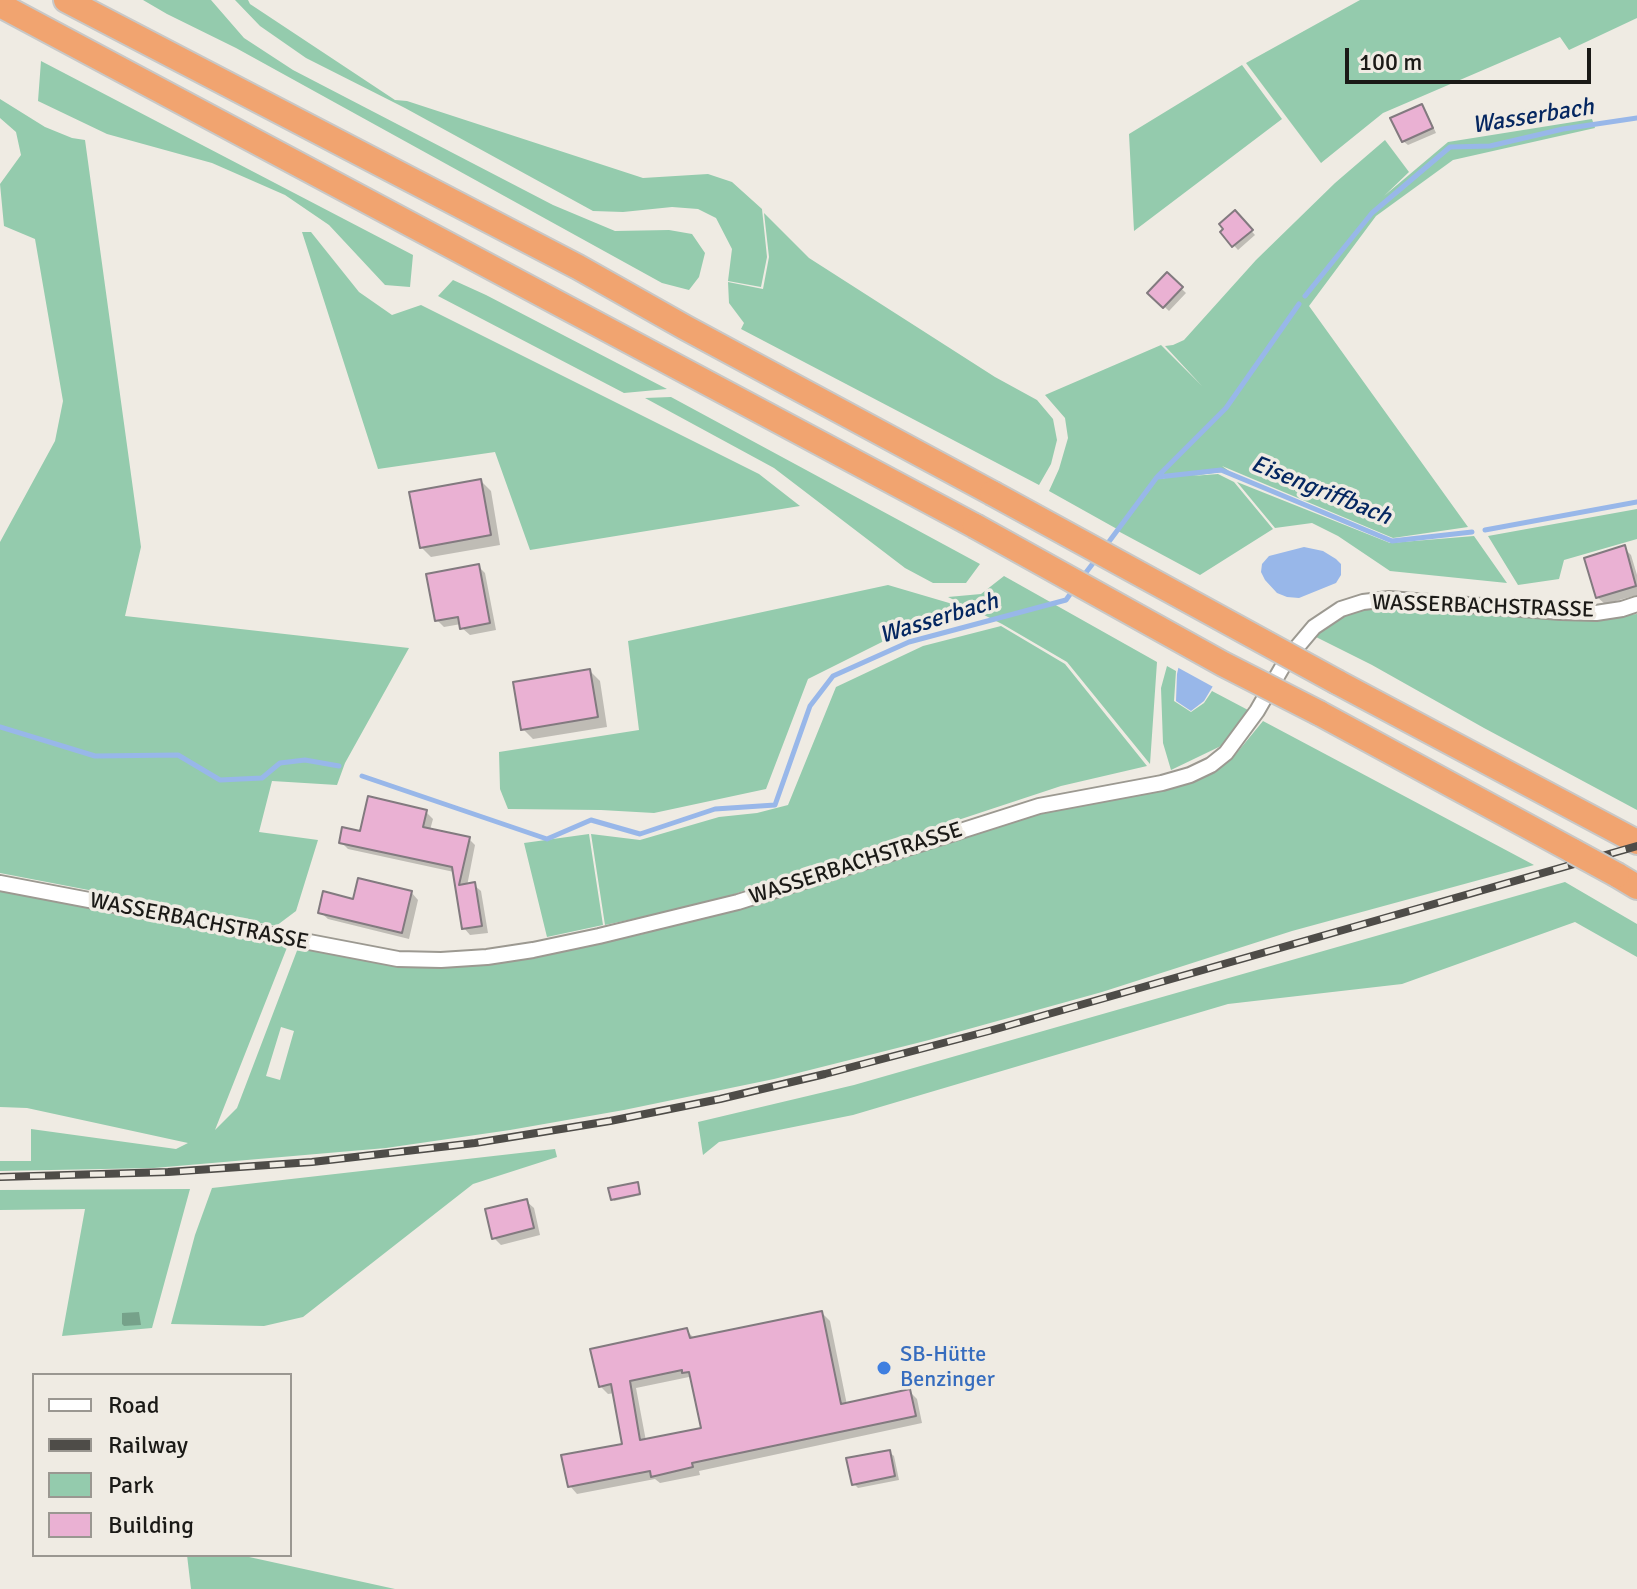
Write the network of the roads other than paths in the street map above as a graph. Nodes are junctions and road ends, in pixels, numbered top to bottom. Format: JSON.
{"nodes":[{"id":1,"x":66,"y":0,"type":"edge"},
{"id":2,"x":0,"y":5,"type":"edge"},
{"id":3,"x":88,"y":7,"type":"edge"},
{"id":4,"x":1637,"y":604,"type":"edge"},
{"id":5,"x":1632,"y":839,"type":"edge"},
{"id":6,"x":1627,"y":881,"type":"edge"},
{"id":7,"x":0,"y":883,"type":"edge"}],
"edges":[{"from":1,"to":3,"type":"highway"},
{"from":2,"to":6,"type":"highway","bridge":true},
{"from":3,"to":5,"type":"highway","bridge":true},
{"from":4,"to":7,"type":"street","name":"WASSERBACHSTRASSE"}]}
